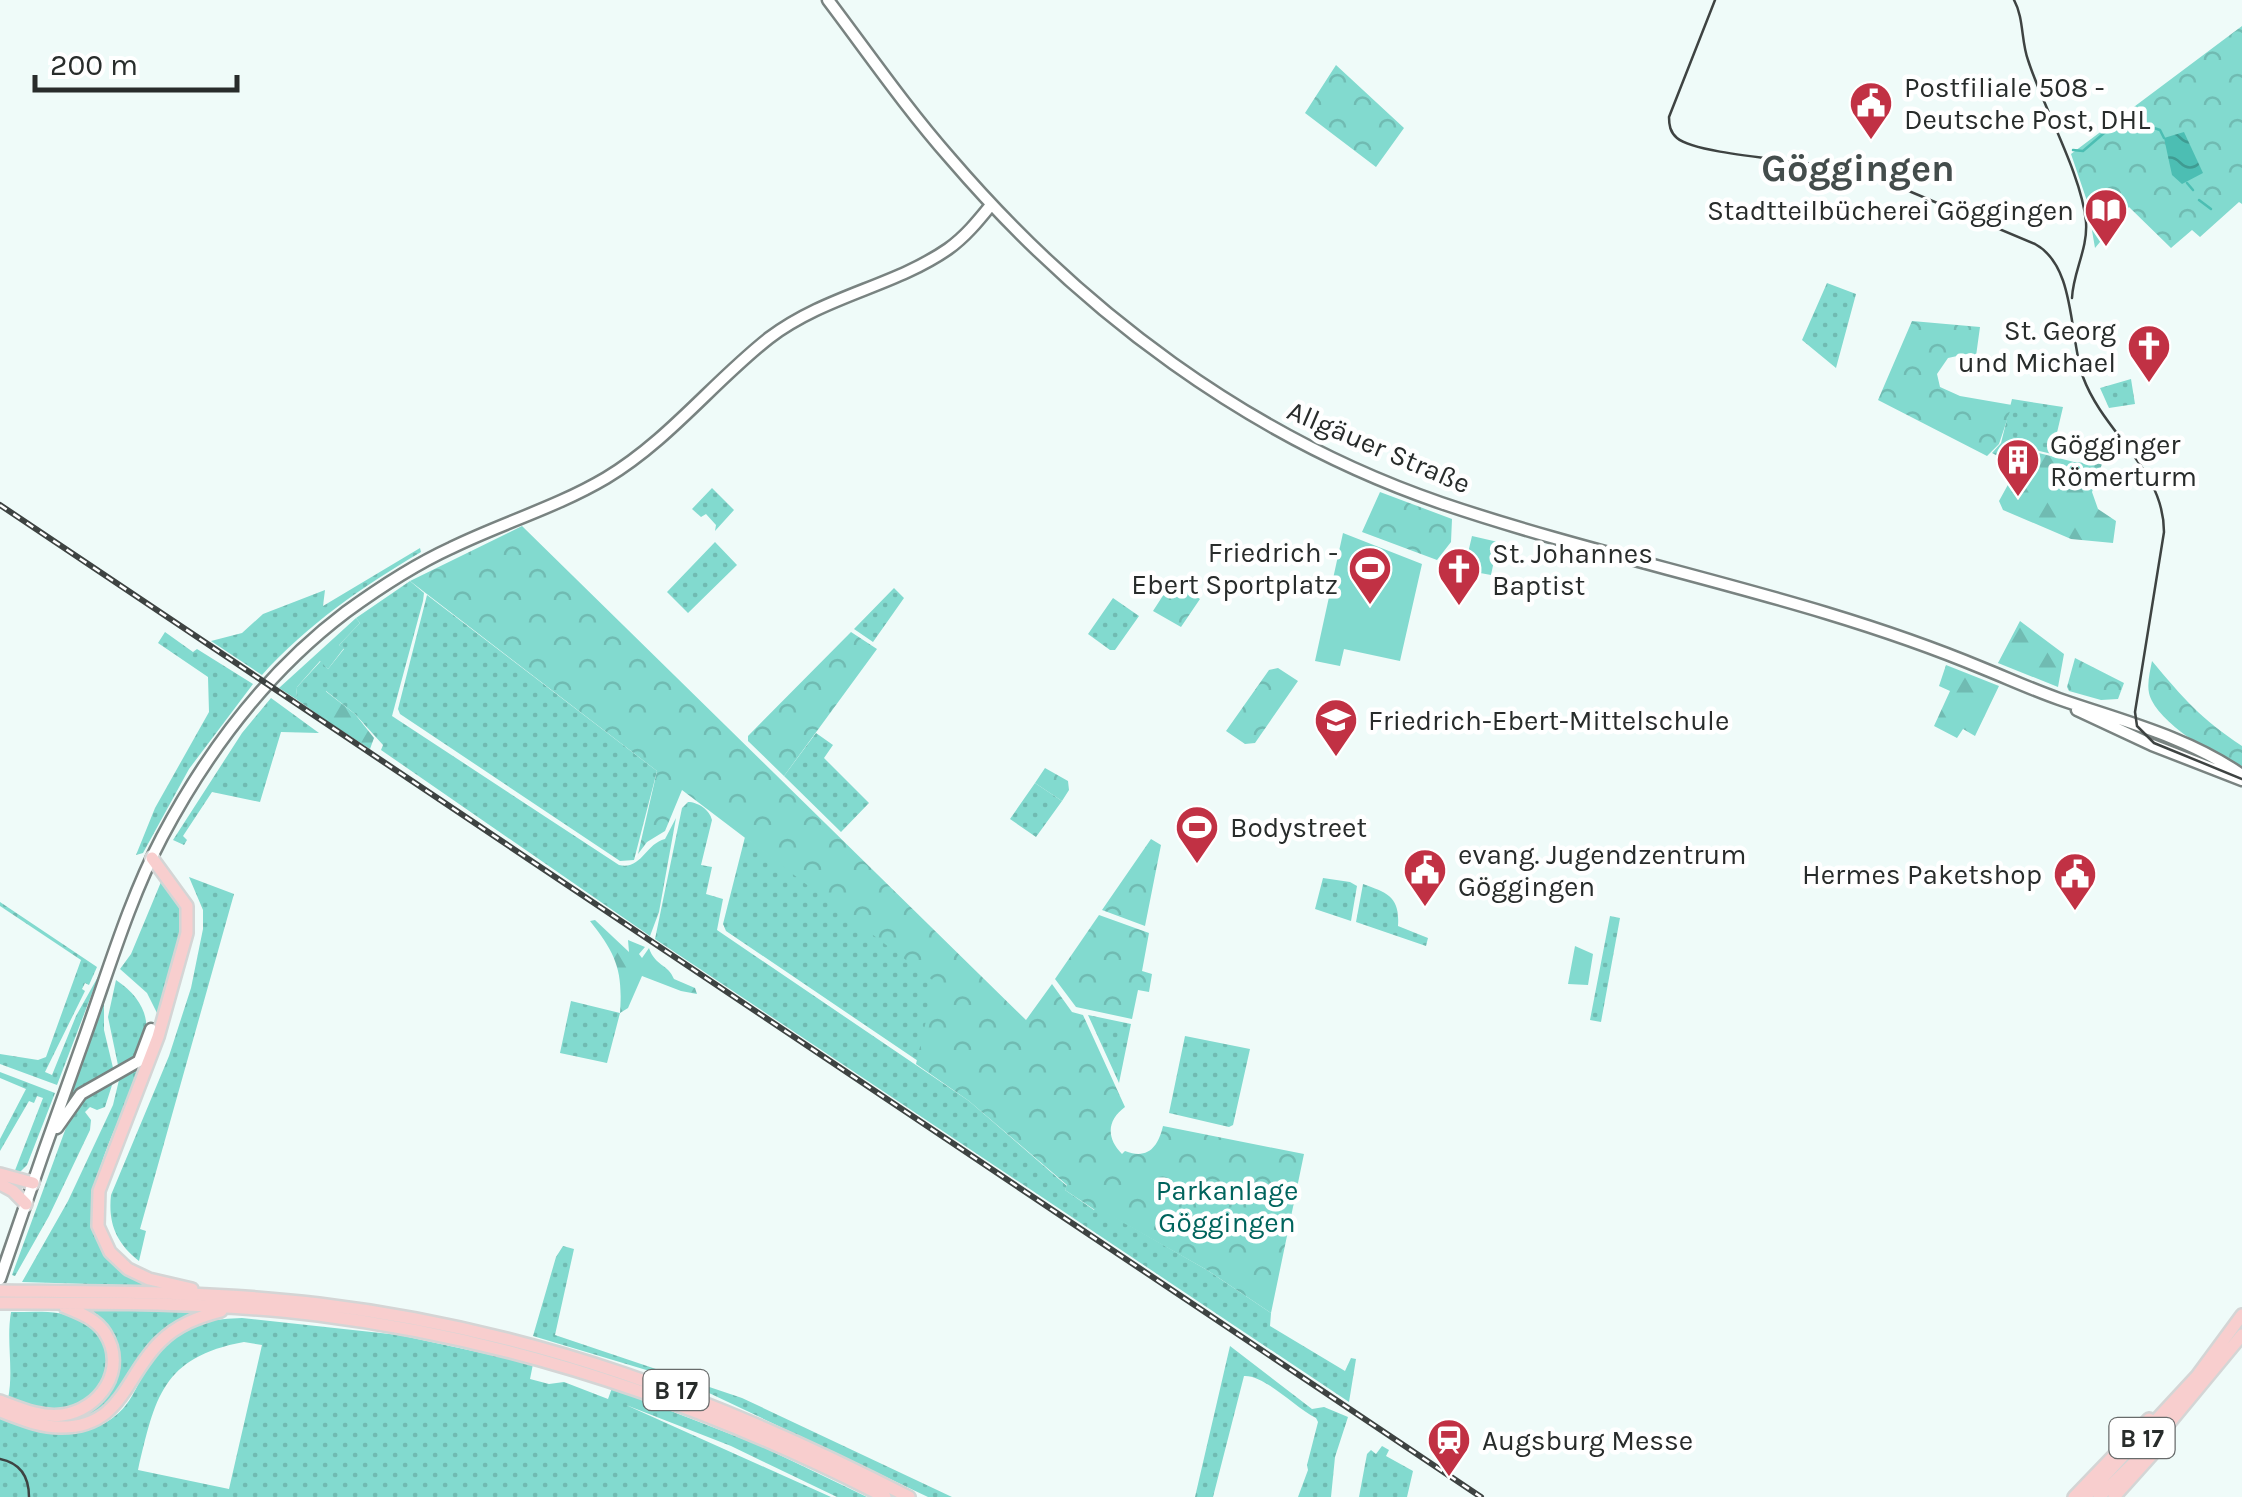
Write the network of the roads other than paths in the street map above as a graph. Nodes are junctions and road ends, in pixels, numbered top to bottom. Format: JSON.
{"nodes":[{"id":1,"x":828,"y":0,"type":"edge"},
{"id":2,"x":991,"y":205,"type":"junction"},
{"id":3,"x":2242,"y":778,"type":"edge"},
{"id":4,"x":152,"y":858,"type":"junction"},
{"id":5,"x":146,"y":873,"type":"junction"},
{"id":6,"x":170,"y":880,"type":"junction"},
{"id":7,"x":151,"y":1028,"type":"joint"},
{"id":8,"x":145,"y":1072,"type":"junction"},
{"id":9,"x":46,"y":1146,"type":"junction"},
{"id":10,"x":0,"y":1174,"type":"edge"},
{"id":11,"x":32,"y":1183,"type":"junction"},
{"id":12,"x":0,"y":1184,"type":"edge"},
{"id":13,"x":26,"y":1204,"type":"junction"},
{"id":14,"x":0,"y":1279,"type":"edge"},
{"id":15,"x":0,"y":1291,"type":"edge"},
{"id":16,"x":220,"y":1295,"type":"junction"},
{"id":17,"x":21,"y":1297,"type":"junction"},
{"id":18,"x":0,"y":1303,"type":"edge"},
{"id":19,"x":57,"y":1304,"type":"junction"},
{"id":20,"x":235,"y":1308,"type":"junction"},
{"id":21,"x":2242,"y":1315,"type":"edge"},
{"id":22,"x":2242,"y":1335,"type":"edge"},
{"id":23,"x":2201,"y":1380,"type":"junction"},
{"id":24,"x":0,"y":1401,"type":"edge"},
{"id":25,"x":0,"y":1412,"type":"edge"},
{"id":26,"x":884,"y":1497,"type":"edge"},
{"id":27,"x":910,"y":1497,"type":"edge"},
{"id":28,"x":2074,"y":1497,"type":"edge"},
{"id":29,"x":2085,"y":1497,"type":"edge"},
{"id":30,"x":2100,"y":1497,"type":"edge"},
{"id":31,"x":2114,"y":1497,"type":"edge"}],
"edges":[{"from":1,"to":2,"type":"main road","name":"Allgäuer Straße"},
{"from":2,"to":3,"type":"main road","name":"Allgäuer Straße"},
{"from":2,"to":4,"type":"main road"},
{"from":4,"to":5,"type":"main road"},
{"from":4,"to":6,"type":"highway"},
{"from":5,"to":6,"type":"highway"},
{"from":5,"to":9,"type":"main road"},
{"from":6,"to":8,"type":"highway"},
{"from":7,"to":8,"type":"highway"},
{"from":7,"to":9,"type":"main road"},
{"from":8,"to":16,"type":"highway"},
{"from":9,"to":11,"type":"main road"},
{"from":10,"to":11,"type":"highway"},
{"from":11,"to":13,"type":"main road"},
{"from":12,"to":13,"type":"highway"},
{"from":13,"to":14,"type":"main road"},
{"from":15,"to":17,"type":"highway","number":"B 17"},
{"from":16,"to":17,"type":"highway","number":"B 17"},
{"from":16,"to":27,"type":"highway","number":"B 17"},
{"from":17,"to":18,"type":"highway","number":"B 17"},
{"from":17,"to":19,"type":"highway","number":"B 17"},
{"from":19,"to":20,"type":"highway","number":"B 17"},
{"from":19,"to":24,"type":"highway"},
{"from":20,"to":25,"type":"highway"},
{"from":20,"to":26,"type":"highway","number":"B 17"},
{"from":21,"to":23,"type":"highway","number":"B 17"},
{"from":22,"to":23,"type":"highway","number":"B 17"},
{"from":23,"to":28,"type":"highway"},
{"from":23,"to":29,"type":"highway","number":"B 17"},
{"from":23,"to":30,"type":"highway","number":"B 17"},
{"from":23,"to":31,"type":"highway"}]}
